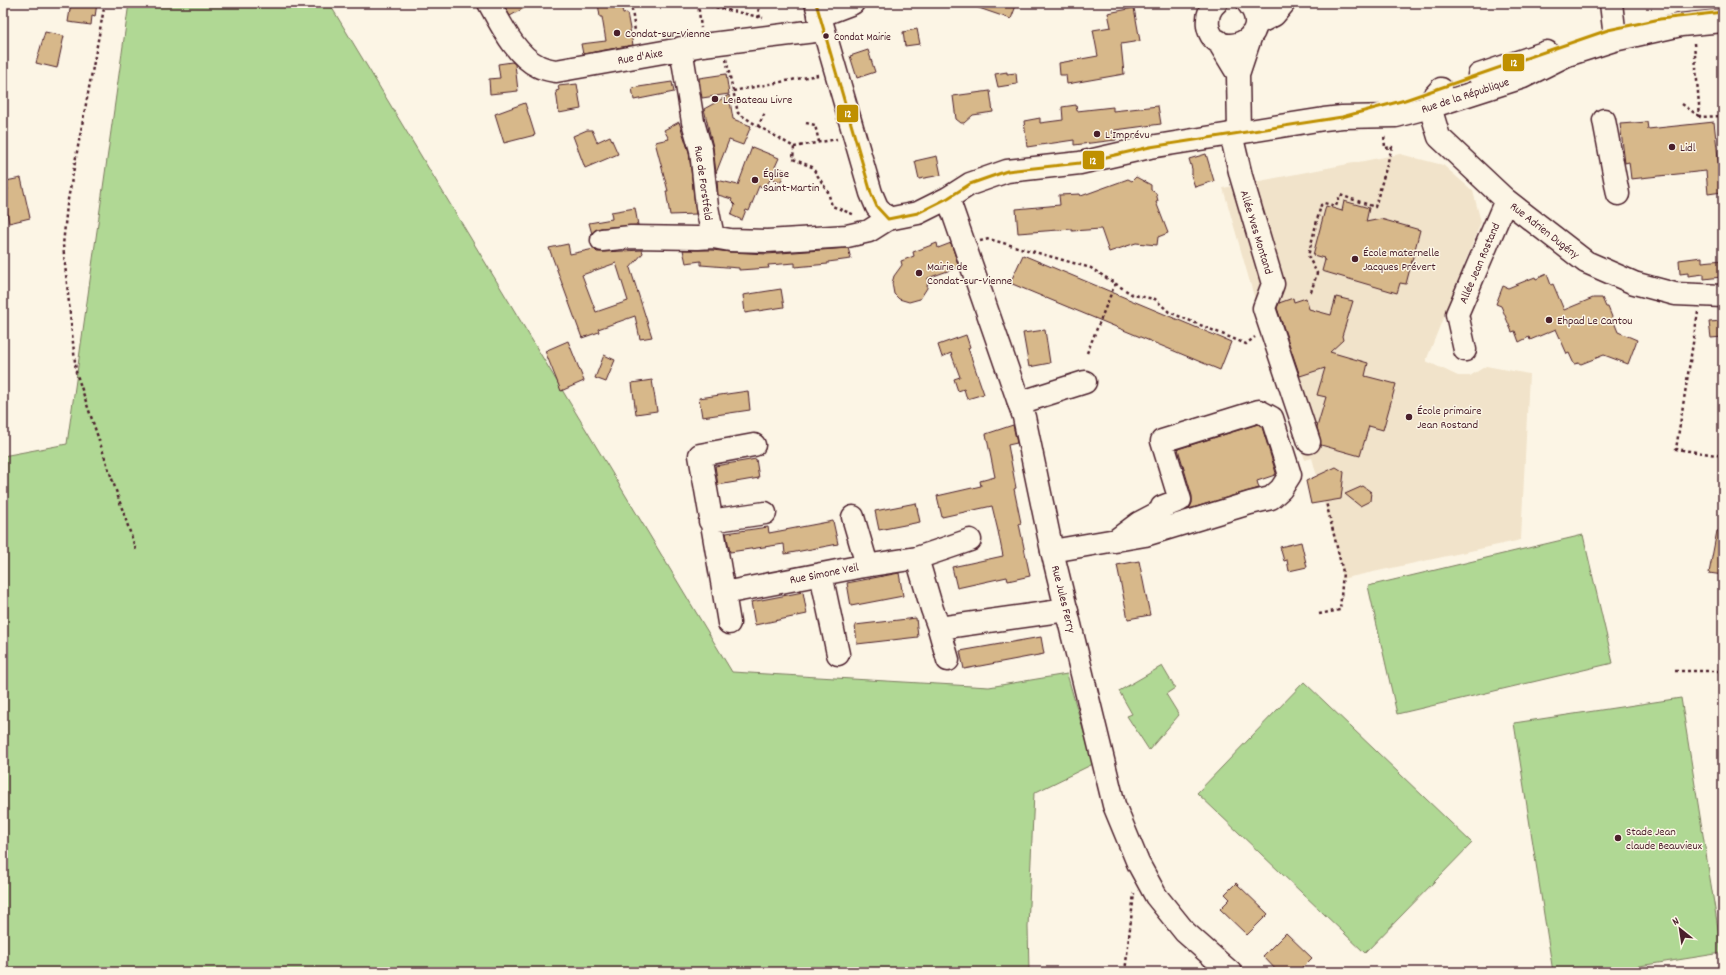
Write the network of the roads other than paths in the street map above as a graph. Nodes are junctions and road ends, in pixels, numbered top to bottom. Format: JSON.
{"nodes":[{"id":1,"x":489,"y":3,"type":"edge"},
{"id":2,"x":853,"y":3,"type":"edge"},
{"id":3,"x":1216,"y":3,"type":"edge"},
{"id":4,"x":1248,"y":3,"type":"edge"},
{"id":5,"x":1284,"y":3,"type":"edge"},
{"id":6,"x":1611,"y":3,"type":"edge"},
{"id":7,"x":1626,"y":3,"type":"edge"},
{"id":8,"x":1723,"y":12,"type":"edge"},
{"id":9,"x":820,"y":16,"type":"edge"},
{"id":10,"x":1723,"y":21,"type":"edge"},
{"id":11,"x":1254,"y":30,"type":"junction"},
{"id":12,"x":1619,"y":32,"type":"junction"},
{"id":13,"x":1218,"y":41,"type":"junction"},
{"id":14,"x":681,"y":48,"type":"junction"},
{"id":15,"x":1238,"y":74,"type":"junction"},
{"id":16,"x":1441,"y":89,"type":"junction"},
{"id":17,"x":1430,"y":107,"type":"junction"},
{"id":18,"x":1342,"y":117,"type":"junction"},
{"id":19,"x":1604,"y":120,"type":"dead end"},
{"id":20,"x":1235,"y":133,"type":"junction"},
{"id":21,"x":1618,"y":194,"type":"dead end"},
{"id":22,"x":948,"y":198,"type":"junction"},
{"id":23,"x":1506,"y":200,"type":"junction"},
{"id":24,"x":888,"y":219,"type":"junction"},
{"id":25,"x":714,"y":237,"type":"junction"},
{"id":26,"x":602,"y":240,"type":"dead end"},
{"id":27,"x":1723,"y":296,"type":"edge"},
{"id":28,"x":1465,"y":350,"type":"dead end"},
{"id":29,"x":1085,"y":382,"type":"dead end"},
{"id":30,"x":1019,"y":402,"type":"junction"},
{"id":31,"x":1309,"y":442,"type":"dead end"},
{"id":32,"x":754,"y":446,"type":"dead end"},
{"id":33,"x":765,"y":513,"type":"dead end"},
{"id":34,"x":853,"y":517,"type":"dead end"},
{"id":35,"x":710,"y":521,"type":"junction"},
{"id":36,"x":970,"y":540,"type":"dead end"},
{"id":37,"x":1114,"y":541,"type":"junction"},
{"id":38,"x":1052,"y":550,"type":"junction"},
{"id":39,"x":917,"y":558,"type":"junction"},
{"id":40,"x":867,"y":565,"type":"junction"},
{"id":41,"x":821,"y":574,"type":"junction"},
{"id":42,"x":724,"y":593,"type":"junction"},
{"id":43,"x":1067,"y":610,"type":"junction"},
{"id":44,"x":729,"y":623,"type":"dead end"},
{"id":45,"x":939,"y":628,"type":"junction"},
{"id":46,"x":838,"y":654,"type":"dead end"},
{"id":47,"x":948,"y":660,"type":"dead end"},
{"id":48,"x":1230,"y":972,"type":"edge"}],
"edges":[{"from":1,"to":14,"type":"street","name":"Rue d'Aixe"},
{"from":2,"to":9,"type":"street","name":"Rue d'Aixe"},
{"from":3,"to":13,"type":"street"},
{"from":4,"to":11,"type":"street"},
{"from":5,"to":11,"type":"street"},
{"from":6,"to":12,"type":"street"},
{"from":7,"to":12,"type":"street"},
{"from":8,"to":12,"type":"street","name":"Rue de la République"},
{"from":9,"to":14,"type":"street","name":"Rue d'Aixe"},
{"from":9,"to":24,"type":"street"},
{"from":10,"to":12,"type":"street","name":"Rue de la République"},
{"from":11,"to":13,"type":"street"},
{"from":11,"to":15,"type":"street"},
{"from":12,"to":16,"type":"street","name":"Rue de la République"},
{"from":12,"to":17,"type":"street","name":"Rue de la République"},
{"from":13,"to":15,"type":"street"},
{"from":14,"to":25,"type":"street","name":"Rue de Forstfeld"},
{"from":15,"to":20,"type":"street","name":"Allée Yves Montand"},
{"from":16,"to":17,"type":"street"},
{"from":16,"to":18,"type":"street","name":"Rue de la République"},
{"from":17,"to":18,"type":"street","name":"Rue de la République"},
{"from":17,"to":23,"type":"street","name":"Rue Adrien Dugény"},
{"from":18,"to":20,"type":"street","name":"Rue de la République"},
{"from":19,"to":21,"type":"street"},
{"from":20,"to":22,"type":"street","name":"Rue de la République"},
{"from":20,"to":31,"type":"street","name":"Allée Yves Montand"},
{"from":22,"to":24,"type":"street","name":"Rue de la République"},
{"from":22,"to":30,"type":"street","name":"Rue Jules Ferry"},
{"from":23,"to":27,"type":"street","name":"Rue Adrien Dugény"},
{"from":23,"to":28,"type":"street","name":"Allée Jean Rostand"},
{"from":24,"to":25,"type":"street","name":"Rue de Forstfeld"},
{"from":25,"to":26,"type":"street"},
{"from":29,"to":30,"type":"street"},
{"from":30,"to":38,"type":"street","name":"Rue Jules Ferry"},
{"from":32,"to":35,"type":"street"},
{"from":33,"to":35,"type":"street"},
{"from":34,"to":40,"type":"street"},
{"from":35,"to":42,"type":"street"},
{"from":36,"to":39,"type":"street","name":"Rue Simone Veil"},
{"from":37,"to":37,"type":"street"},
{"from":37,"to":38,"type":"street"},
{"from":38,"to":43,"type":"street","name":"Rue Jules Ferry"},
{"from":39,"to":40,"type":"street","name":"Rue Simone Veil"},
{"from":39,"to":45,"type":"street"},
{"from":40,"to":41,"type":"street","name":"Rue Simone Veil"},
{"from":41,"to":42,"type":"street","name":"Rue Simone Veil"},
{"from":41,"to":46,"type":"street"},
{"from":42,"to":44,"type":"street"},
{"from":43,"to":45,"type":"street"},
{"from":43,"to":48,"type":"street","name":"Rue Jules Ferry"},
{"from":45,"to":47,"type":"street"}]}
